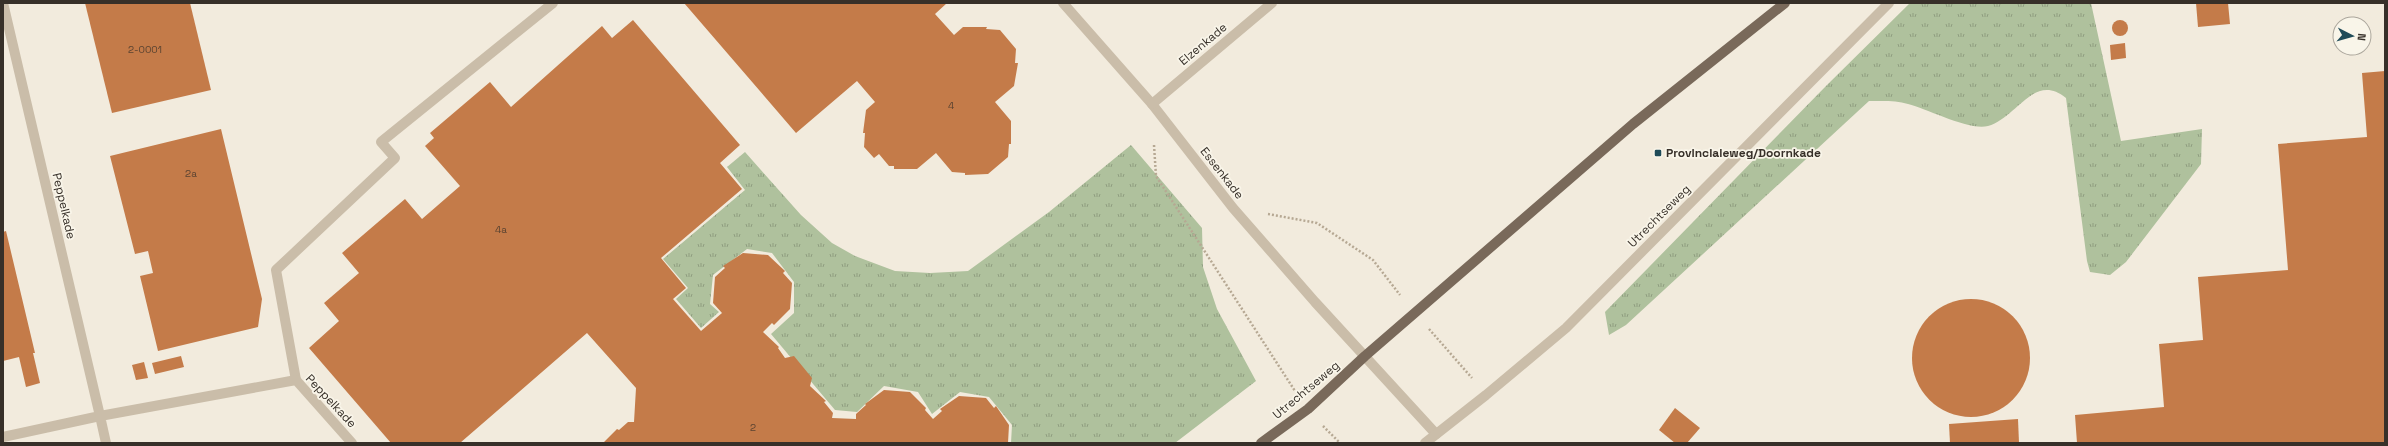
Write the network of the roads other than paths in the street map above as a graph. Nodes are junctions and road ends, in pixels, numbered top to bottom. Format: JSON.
{"nodes":[{"id":1,"x":3,"y":3,"type":"edge"},
{"id":2,"x":553,"y":3,"type":"edge"},
{"id":3,"x":1063,"y":3,"type":"edge"},
{"id":4,"x":1272,"y":3,"type":"edge"},
{"id":5,"x":1785,"y":3,"type":"edge"},
{"id":6,"x":1890,"y":3,"type":"edge"},
{"id":7,"x":1152,"y":104,"type":"junction"},
{"id":8,"x":1365,"y":356,"type":"junction"},
{"id":9,"x":296,"y":380,"type":"junction"},
{"id":10,"x":100,"y":416,"type":"junction"},
{"id":11,"x":1436,"y":434,"type":"junction"},
{"id":12,"x":3,"y":437,"type":"edge"},
{"id":13,"x":106,"y":443,"type":"edge"},
{"id":14,"x":352,"y":443,"type":"edge"},
{"id":15,"x":1261,"y":443,"type":"edge"},
{"id":16,"x":1425,"y":443,"type":"edge"}],
"edges":[{"from":1,"to":10,"type":"street","name":"Peppelkade"},
{"from":2,"to":9,"type":"street"},
{"from":3,"to":7,"type":"street","name":"Essenkade"},
{"from":4,"to":7,"type":"street","name":"Elzenkade"},
{"from":5,"to":8,"type":"main road","name":"Utrechtseweg"},
{"from":6,"to":11,"type":"street","name":"Utrechtseweg"},
{"from":7,"to":8,"type":"street","name":"Essenkade"},
{"from":8,"to":11,"type":"street"},
{"from":8,"to":15,"type":"main road","name":"Utrechtseweg"},
{"from":9,"to":10,"type":"street","name":"Peppelkade"},
{"from":9,"to":14,"type":"street","name":"Peppelkade"},
{"from":10,"to":12,"type":"street","name":"Peppelkade"},
{"from":10,"to":13,"type":"street","name":"Peppelkade"},
{"from":11,"to":16,"type":"street","name":"Utrechtseweg"}]}
